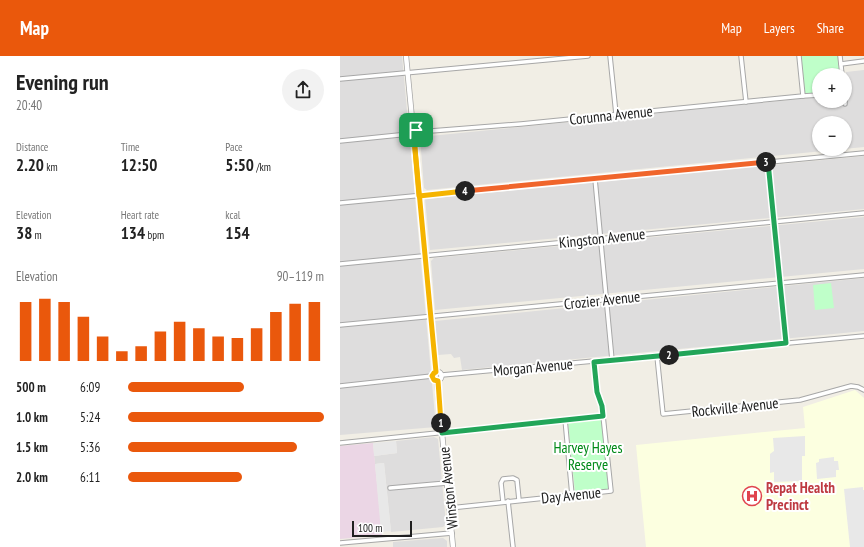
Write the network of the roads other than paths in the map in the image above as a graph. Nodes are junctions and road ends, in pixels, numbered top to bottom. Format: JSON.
{"nodes":[{"id":1,"x":406,"y":56,"type":"edge"},
{"id":2,"x":588,"y":56,"type":"edge"},
{"id":3,"x":610,"y":56,"type":"edge"},
{"id":4,"x":741,"y":56,"type":"edge"},
{"id":5,"x":799,"y":56,"type":"edge"},
{"id":6,"x":840,"y":56,"type":"edge"},
{"id":7,"x":864,"y":61,"type":"edge"},
{"id":8,"x":841,"y":64,"type":"junction"},
{"id":9,"x":841,"y":68,"type":"edge"},
{"id":10,"x":408,"y":73,"type":"junction"},
{"id":11,"x":340,"y":80,"type":"edge"},
{"id":12,"x":812,"y":95,"type":"edge"},
{"id":13,"x":803,"y":96,"type":"junction"},
{"id":14,"x":746,"y":102,"type":"junction"},
{"id":15,"x":616,"y":114,"type":"junction"},
{"id":16,"x":415,"y":131,"type":"junction"},
{"id":17,"x":409,"y":134,"type":"junction"},
{"id":18,"x":414,"y":138,"type":"junction"},
{"id":19,"x":340,"y":142,"type":"edge"},
{"id":20,"x":864,"y":152,"type":"edge"},
{"id":21,"x":768,"y":162,"type":"junction"},
{"id":22,"x":594,"y":179,"type":"junction"},
{"id":23,"x":419,"y":196,"type":"junction"},
{"id":24,"x":340,"y":204,"type":"edge"},
{"id":25,"x":864,"y":213,"type":"edge"},
{"id":26,"x":774,"y":222,"type":"junction"},
{"id":27,"x":600,"y":238,"type":"junction"},
{"id":28,"x":425,"y":256,"type":"junction"},
{"id":29,"x":340,"y":264,"type":"edge"},
{"id":30,"x":864,"y":275,"type":"edge"},
{"id":31,"x":780,"y":283,"type":"junction"},
{"id":32,"x":606,"y":299,"type":"junction"},
{"id":33,"x":431,"y":316,"type":"junction"},
{"id":34,"x":340,"y":325,"type":"edge"},
{"id":35,"x":864,"y":336,"type":"edge"},
{"id":36,"x":786,"y":343,"type":"junction"},
{"id":37,"x":657,"y":356,"type":"junction"},
{"id":38,"x":612,"y":360,"type":"junction"},
{"id":39,"x":594,"y":362,"type":"junction"},
{"id":40,"x":436,"y":372,"type":"junction"},
{"id":41,"x":432,"y":376,"type":"junction"},
{"id":42,"x":442,"y":376,"type":"junction"},
{"id":43,"x":438,"y":381,"type":"junction"},
{"id":44,"x":340,"y":386,"type":"edge"},
{"id":45,"x":864,"y":390,"type":"edge"},
{"id":46,"x":603,"y":416,"type":"junction"},
{"id":47,"x":565,"y":420,"type":"junction"},
{"id":48,"x":442,"y":433,"type":"junction"},
{"id":49,"x":340,"y":443,"type":"edge"},
{"id":50,"x":447,"y":483,"type":"junction"},
{"id":51,"x":390,"y":488,"type":"dead end"},
{"id":52,"x":572,"y":495,"type":"junction"},
{"id":53,"x":519,"y":500,"type":"junction"},
{"id":54,"x":508,"y":501,"type":"junction"},
{"id":55,"x":503,"y":502,"type":"junction"},
{"id":56,"x":450,"y":508,"type":"junction"},
{"id":57,"x":452,"y":532,"type":"junction"},
{"id":58,"x":340,"y":543,"type":"edge"},
{"id":59,"x":453,"y":547,"type":"edge"},
{"id":60,"x":513,"y":547,"type":"edge"}],
"edges":[{"from":1,"to":10,"type":"street"},
{"from":2,"to":10,"type":"street"},
{"from":3,"to":15,"type":"street"},
{"from":4,"to":14,"type":"street"},
{"from":5,"to":13,"type":"street"},
{"from":6,"to":8,"type":"street"},
{"from":7,"to":8,"type":"street"},
{"from":8,"to":9,"type":"street"},
{"from":10,"to":11,"type":"street"},
{"from":10,"to":16,"type":"street"},
{"from":12,"to":13,"type":"street","name":"Corunna Avenue"},
{"from":13,"to":14,"type":"street","name":"Corunna Avenue"},
{"from":14,"to":15,"type":"street","name":"Corunna Avenue"},
{"from":15,"to":16,"type":"street","name":"Corunna Avenue"},
{"from":16,"to":17,"type":"street"},
{"from":16,"to":18,"type":"street"},
{"from":17,"to":18,"type":"street"},
{"from":17,"to":19,"type":"street"},
{"from":18,"to":23,"type":"street"},
{"from":20,"to":21,"type":"street"},
{"from":21,"to":22,"type":"street"},
{"from":21,"to":26,"type":"street"},
{"from":22,"to":23,"type":"street"},
{"from":22,"to":27,"type":"street"},
{"from":23,"to":24,"type":"street"},
{"from":23,"to":28,"type":"street"},
{"from":25,"to":26,"type":"street","name":"Kingston Avenue"},
{"from":26,"to":27,"type":"street","name":"Kingston Avenue"},
{"from":26,"to":31,"type":"street"},
{"from":27,"to":28,"type":"street","name":"Kingston Avenue"},
{"from":27,"to":32,"type":"street"},
{"from":28,"to":29,"type":"street","name":"Kingston Avenue"},
{"from":28,"to":33,"type":"street"},
{"from":30,"to":31,"type":"street","name":"Crozier Avenue"},
{"from":31,"to":32,"type":"street","name":"Crozier Avenue"},
{"from":31,"to":36,"type":"street"},
{"from":32,"to":33,"type":"street","name":"Crozier Avenue"},
{"from":32,"to":38,"type":"street"},
{"from":33,"to":34,"type":"street","name":"Crozier Avenue"},
{"from":33,"to":40,"type":"street"},
{"from":35,"to":36,"type":"street","name":"Morgan Avenue"},
{"from":36,"to":37,"type":"street","name":"Morgan Avenue"},
{"from":37,"to":38,"type":"street","name":"Morgan Avenue"},
{"from":37,"to":45,"type":"street","name":"Rockville Avenue"},
{"from":38,"to":39,"type":"street","name":"Morgan Avenue"},
{"from":39,"to":42,"type":"street","name":"Morgan Avenue"},
{"from":39,"to":46,"type":"street","name":"Day Avenue"},
{"from":40,"to":41,"type":"street"},
{"from":40,"to":42,"type":"street"},
{"from":41,"to":43,"type":"street"},
{"from":41,"to":44,"type":"street"},
{"from":42,"to":43,"type":"street"},
{"from":43,"to":48,"type":"street","name":"Winston Avenue"},
{"from":46,"to":47,"type":"street"},
{"from":46,"to":52,"type":"street","name":"Day Avenue"},
{"from":47,"to":48,"type":"street"},
{"from":47,"to":52,"type":"street"},
{"from":48,"to":49,"type":"street"},
{"from":48,"to":50,"type":"street","name":"Winston Avenue"},
{"from":50,"to":51,"type":"street"},
{"from":50,"to":56,"type":"street","name":"Winston Avenue"},
{"from":52,"to":53,"type":"street","name":"Day Avenue"},
{"from":53,"to":54,"type":"street","name":"Day Avenue"},
{"from":53,"to":55,"type":"street","name":"Day Avenue"},
{"from":54,"to":55,"type":"street","name":"Day Avenue"},
{"from":54,"to":60,"type":"street"},
{"from":55,"to":56,"type":"street","name":"Day Avenue"},
{"from":56,"to":57,"type":"street","name":"Winston Avenue"},
{"from":57,"to":58,"type":"street"},
{"from":57,"to":59,"type":"street","name":"Winston Avenue"}]}
